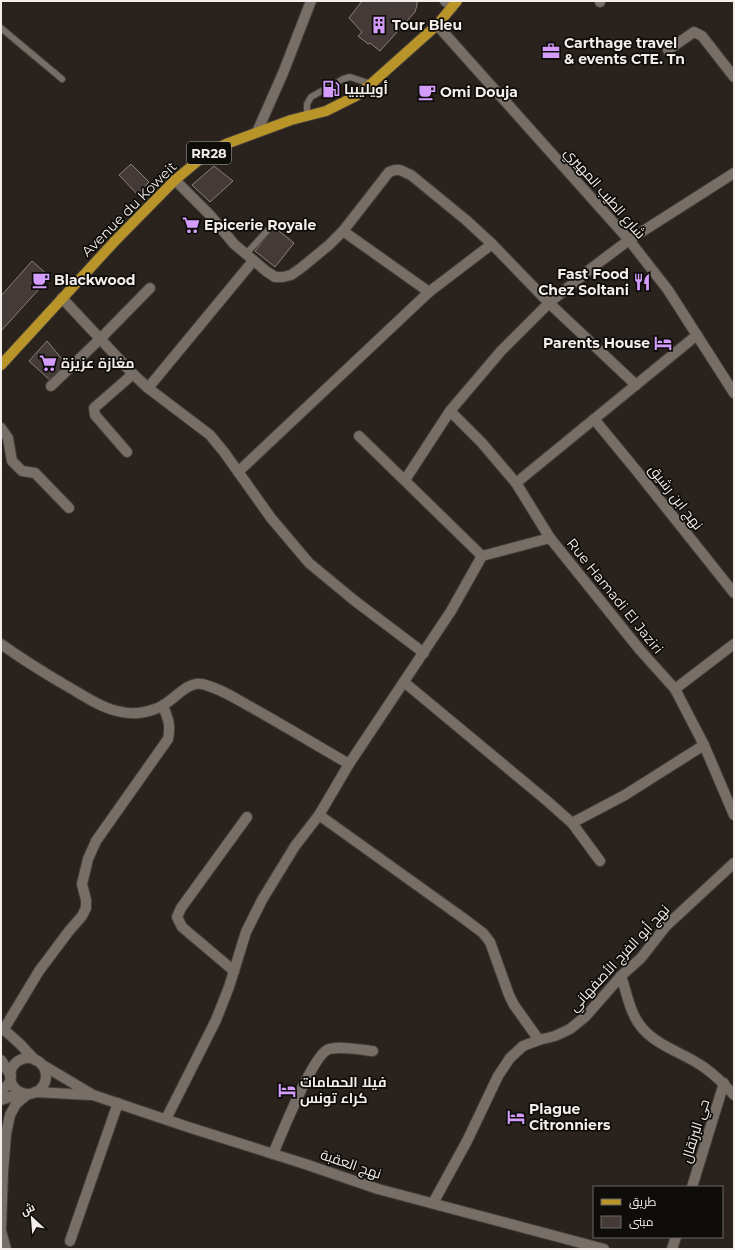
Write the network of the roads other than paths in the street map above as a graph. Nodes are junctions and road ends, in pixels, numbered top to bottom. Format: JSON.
{"nodes":[{"id":1,"x":311,"y":1,"type":"edge"},
{"id":2,"x":451,"y":3,"type":"edge"},
{"id":3,"x":437,"y":25,"type":"junction"},
{"id":4,"x":1,"y":28,"type":"edge"},
{"id":5,"x":668,"y":50,"type":"dead end"},
{"id":6,"x":734,"y":77,"type":"edge"},
{"id":7,"x":62,"y":79,"type":"dead end"},
{"id":8,"x":371,"y":84,"type":"junction"},
{"id":9,"x":307,"y":116,"type":"junction"},
{"id":10,"x":257,"y":132,"type":"junction"},
{"id":11,"x":734,"y":173,"type":"edge"},
{"id":12,"x":175,"y":180,"type":"junction"},
{"id":13,"x":268,"y":230,"type":"dead end"},
{"id":14,"x":342,"y":231,"type":"junction"},
{"id":15,"x":629,"y":240,"type":"junction"},
{"id":16,"x":492,"y":244,"type":"junction"},
{"id":17,"x":250,"y":258,"type":"junction"},
{"id":18,"x":150,"y":288,"type":"dead end"},
{"id":19,"x":429,"y":292,"type":"junction"},
{"id":20,"x":62,"y":298,"type":"junction"},
{"id":21,"x":549,"y":303,"type":"junction"},
{"id":22,"x":697,"y":335,"type":"junction"},
{"id":23,"x":100,"y":338,"type":"junction"},
{"id":24,"x":2,"y":363,"type":"edge"},
{"id":25,"x":133,"y":374,"type":"junction"},
{"id":26,"x":636,"y":385,"type":"junction"},
{"id":27,"x":51,"y":386,"type":"dead end"},
{"id":28,"x":148,"y":388,"type":"junction"},
{"id":29,"x":734,"y":393,"type":"edge"},
{"id":30,"x":450,"y":411,"type":"junction"},
{"id":31,"x":594,"y":419,"type":"junction"},
{"id":32,"x":2,"y":432,"type":"edge"},
{"id":33,"x":359,"y":436,"type":"dead end"},
{"id":34,"x":127,"y":452,"type":"dead end"},
{"id":35,"x":238,"y":472,"type":"junction"},
{"id":36,"x":404,"y":480,"type":"junction"},
{"id":37,"x":516,"y":483,"type":"junction"},
{"id":38,"x":69,"y":508,"type":"dead end"},
{"id":39,"x":550,"y":538,"type":"junction"},
{"id":40,"x":482,"y":556,"type":"junction"},
{"id":41,"x":734,"y":593,"type":"edge"},
{"id":42,"x":1,"y":644,"type":"edge"},
{"id":43,"x":734,"y":644,"type":"edge"},
{"id":44,"x":424,"y":653,"type":"junction"},
{"id":45,"x":404,"y":682,"type":"junction"},
{"id":46,"x":675,"y":689,"type":"junction"},
{"id":47,"x":163,"y":706,"type":"junction"},
{"id":48,"x":704,"y":745,"type":"junction"},
{"id":49,"x":349,"y":764,"type":"junction"},
{"id":50,"x":319,"y":815,"type":"junction"},
{"id":51,"x":734,"y":815,"type":"edge"},
{"id":52,"x":247,"y":817,"type":"dead end"},
{"id":53,"x":572,"y":823,"type":"junction"},
{"id":54,"x":600,"y":860,"type":"dead end"},
{"id":55,"x":734,"y":863,"type":"edge"},
{"id":56,"x":234,"y":972,"type":"junction"},
{"id":57,"x":621,"y":976,"type":"junction"},
{"id":58,"x":2,"y":1028,"type":"edge"},
{"id":59,"x":539,"y":1040,"type":"junction"},
{"id":60,"x":373,"y":1051,"type":"dead end"},
{"id":61,"x":1,"y":1060,"type":"edge"},
{"id":62,"x":38,"y":1062,"type":"junction"},
{"id":63,"x":11,"y":1079,"type":"junction"},
{"id":64,"x":724,"y":1084,"type":"junction"},
{"id":65,"x":1,"y":1092,"type":"edge"},
{"id":66,"x":28,"y":1093,"type":"junction"},
{"id":67,"x":93,"y":1095,"type":"junction"},
{"id":68,"x":734,"y":1095,"type":"edge"},
{"id":69,"x":1,"y":1100,"type":"edge"},
{"id":70,"x":118,"y":1103,"type":"junction"},
{"id":71,"x":166,"y":1119,"type":"junction"},
{"id":72,"x":273,"y":1154,"type":"junction"},
{"id":73,"x":692,"y":1186,"type":"edge"},
{"id":74,"x":433,"y":1203,"type":"junction"},
{"id":75,"x":1,"y":1228,"type":"edge"},
{"id":76,"x":1,"y":1231,"type":"edge"},
{"id":77,"x":676,"y":1238,"type":"edge"},
{"id":78,"x":70,"y":1241,"type":"dead end"},
{"id":79,"x":6,"y":1249,"type":"edge"},
{"id":80,"x":604,"y":1249,"type":"edge"},
{"id":81,"x":672,"y":1249,"type":"edge"}],
"edges":[{"from":1,"to":10,"type":"street"},
{"from":2,"to":3,"type":"main road","name":"Avenue du Koweit","number":"RR28"},
{"from":3,"to":8,"type":"main road","name":"Avenue du Koweit","number":"RR28"},
{"from":3,"to":15,"type":"street","name":"شارع الطيب المهيري"},
{"from":4,"to":7,"type":"lane"},
{"from":5,"to":6,"type":"street"},
{"from":8,"to":9,"type":"main road","name":"Avenue du Koweit","number":"RR28"},
{"from":8,"to":9,"type":"lane"},
{"from":9,"to":10,"type":"main road","name":"Avenue du Koweit","number":"RR28"},
{"from":10,"to":12,"type":"main road","name":"Avenue du Koweit","number":"RR28"},
{"from":11,"to":15,"type":"street"},
{"from":12,"to":17,"type":"street"},
{"from":12,"to":20,"type":"main road","name":"Avenue du Koweit","number":"RR28"},
{"from":13,"to":17,"type":"lane"},
{"from":14,"to":16,"type":"street"},
{"from":14,"to":17,"type":"street"},
{"from":14,"to":19,"type":"street"},
{"from":15,"to":21,"type":"street"},
{"from":15,"to":22,"type":"street","name":"شارع الطيب المهيري"},
{"from":16,"to":19,"type":"street"},
{"from":16,"to":21,"type":"street"},
{"from":17,"to":28,"type":"street"},
{"from":18,"to":23,"type":"street"},
{"from":19,"to":35,"type":"street"},
{"from":20,"to":23,"type":"street"},
{"from":20,"to":24,"type":"main road","name":"Avenue du Koweit","number":"RR28"},
{"from":21,"to":26,"type":"street"},
{"from":21,"to":30,"type":"street"},
{"from":22,"to":26,"type":"street"},
{"from":22,"to":29,"type":"street","name":"شارع الطيب المهيري"},
{"from":23,"to":25,"type":"street"},
{"from":23,"to":27,"type":"street"},
{"from":25,"to":28,"type":"street"},
{"from":25,"to":34,"type":"street"},
{"from":26,"to":31,"type":"street"},
{"from":28,"to":35,"type":"street"},
{"from":30,"to":36,"type":"street"},
{"from":30,"to":37,"type":"street","name":"Rue Hamadi El Jaziri"},
{"from":31,"to":37,"type":"street"},
{"from":31,"to":41,"type":"street","name":"نهج ابن رشيق"},
{"from":32,"to":38,"type":"street"},
{"from":33,"to":36,"type":"street"},
{"from":35,"to":44,"type":"street"},
{"from":36,"to":40,"type":"street"},
{"from":37,"to":39,"type":"street","name":"Rue Hamadi El Jaziri"},
{"from":39,"to":40,"type":"street"},
{"from":39,"to":46,"type":"street","name":"Rue Hamadi El Jaziri"},
{"from":40,"to":44,"type":"street"},
{"from":42,"to":47,"type":"street"},
{"from":43,"to":46,"type":"street"},
{"from":44,"to":45,"type":"street"},
{"from":45,"to":49,"type":"street"},
{"from":45,"to":53,"type":"street"},
{"from":46,"to":48,"type":"street","name":"Rue Hamadi El Jaziri"},
{"from":47,"to":49,"type":"street"},
{"from":47,"to":58,"type":"street"},
{"from":48,"to":51,"type":"street","name":"Rue Hamadi El Jaziri"},
{"from":48,"to":53,"type":"street"},
{"from":49,"to":50,"type":"street"},
{"from":50,"to":56,"type":"street"},
{"from":50,"to":59,"type":"street"},
{"from":52,"to":56,"type":"street"},
{"from":53,"to":54,"type":"street"},
{"from":55,"to":57,"type":"street","name":"نهج أبو الفرج الأصفهاني"},
{"from":56,"to":71,"type":"street"},
{"from":57,"to":59,"type":"street","name":"نهج أبو الفرج الأصفهاني"},
{"from":57,"to":64,"type":"street"},
{"from":58,"to":62,"type":"street"},
{"from":59,"to":74,"type":"street","name":"نهج أبو الفرج الأصفهاني"},
{"from":60,"to":72,"type":"street"},
{"from":61,"to":63,"type":"street"},
{"from":62,"to":63,"type":"street"},
{"from":62,"to":66,"type":"street"},
{"from":62,"to":67,"type":"street"},
{"from":63,"to":65,"type":"street"},
{"from":63,"to":66,"type":"street"},
{"from":64,"to":68,"type":"street"},
{"from":64,"to":73,"type":"street","name":"حي البرتقال"},
{"from":66,"to":67,"type":"street"},
{"from":66,"to":69,"type":"street"},
{"from":66,"to":75,"type":"street"},
{"from":67,"to":70,"type":"street","name":"نهج العقبة"},
{"from":70,"to":71,"type":"street","name":"نهج العقبة"},
{"from":70,"to":78,"type":"street"},
{"from":71,"to":72,"type":"street","name":"نهج العقبة"},
{"from":72,"to":74,"type":"street","name":"نهج العقبة"},
{"from":74,"to":80,"type":"street","name":"نهج العقبة"},
{"from":76,"to":79,"type":"street"},
{"from":77,"to":81,"type":"street"}]}
